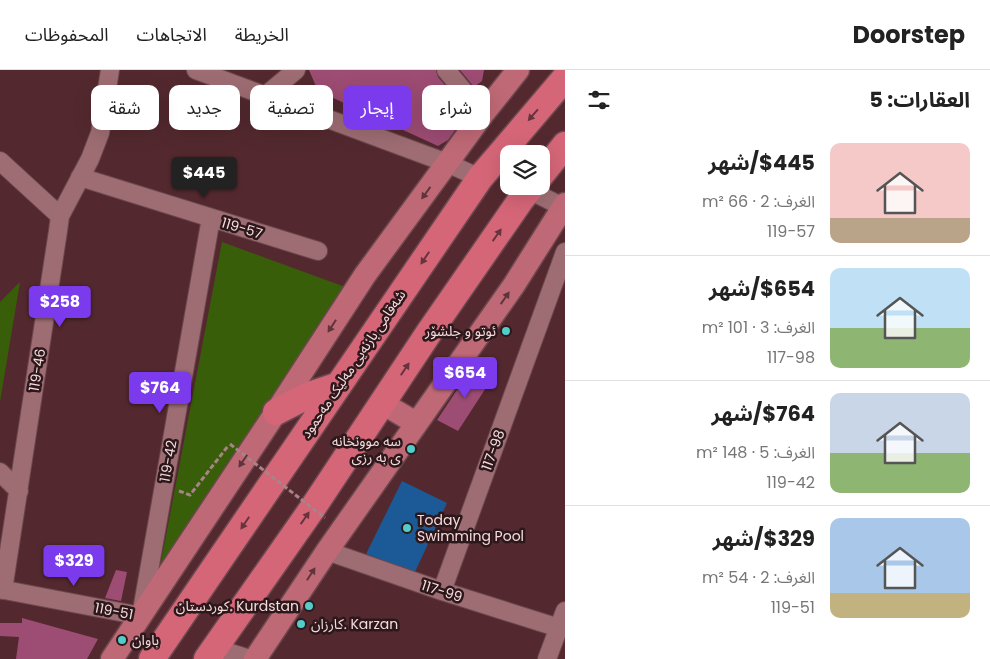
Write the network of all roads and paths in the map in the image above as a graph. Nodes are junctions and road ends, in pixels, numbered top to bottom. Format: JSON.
{"nodes":[{"id":1,"x":110,"y":70,"type":"edge"},
{"id":2,"x":196,"y":70,"type":"edge"},
{"id":3,"x":446,"y":70,"type":"edge"},
{"id":4,"x":518,"y":70,"type":"edge"},
{"id":5,"x":289,"y":72,"type":"edge"},
{"id":6,"x":565,"y":78,"type":"edge"},
{"id":7,"x":277,"y":85,"type":"edge"},
{"id":8,"x":459,"y":85,"type":"edge"},
{"id":9,"x":250,"y":90,"type":"edge"},
{"id":10,"x":490,"y":105,"type":"edge"},
{"id":11,"x":333,"y":121,"type":"edge"},
{"id":12,"x":471,"y":130,"type":"edge"},
{"id":13,"x":565,"y":145,"type":"edge"},
{"id":14,"x":0,"y":161,"type":"edge"},
{"id":15,"x":447,"y":163,"type":"junction"},
{"id":16,"x":550,"y":164,"type":"edge"},
{"id":17,"x":80,"y":177,"type":"junction"},
{"id":18,"x":480,"y":178,"type":"junction"},
{"id":19,"x":525,"y":195,"type":"edge"},
{"id":20,"x":549,"y":195,"type":"edge"},
{"id":21,"x":564,"y":206,"type":"edge"},
{"id":22,"x":60,"y":216,"type":"junction"},
{"id":23,"x":211,"y":218,"type":"junction"},
{"id":24,"x":318,"y":251,"type":"dead end"},
{"id":25,"x":565,"y":252,"type":"edge"},
{"id":26,"x":339,"y":385,"type":"junction"},
{"id":27,"x":382,"y":403,"type":"junction"},
{"id":28,"x":276,"y":412,"type":"junction"},
{"id":29,"x":416,"y":423,"type":"junction"},
{"id":30,"x":0,"y":472,"type":"edge"},
{"id":31,"x":197,"y":486,"type":"dead end"},
{"id":32,"x":19,"y":491,"type":"junction"},
{"id":33,"x":325,"y":518,"type":"dead end"},
{"id":34,"x":327,"y":550,"type":"junction"},
{"id":35,"x":2,"y":590,"type":"edge"},
{"id":36,"x":442,"y":591,"type":"junction"},
{"id":37,"x":565,"y":611,"type":"edge"},
{"id":38,"x":141,"y":616,"type":"junction"},
{"id":39,"x":559,"y":628,"type":"junction"},
{"id":40,"x":211,"y":653,"type":"edge"},
{"id":41,"x":112,"y":659,"type":"edge"},
{"id":42,"x":152,"y":659,"type":"edge"},
{"id":43,"x":250,"y":659,"type":"edge"},
{"id":44,"x":256,"y":659,"type":"edge"},
{"id":45,"x":547,"y":659,"type":"edge"}],
"edges":[{"from":1,"to":17,"type":"street","name":"119-46"},
{"from":2,"to":9,"type":"street"},
{"from":3,"to":8,"type":"street"},
{"from":4,"to":10,"type":"main road"},
{"from":5,"to":7,"type":"street"},
{"from":6,"to":18,"type":"highway","name":"شەقامی بازنەیی مەلیک مەحمود","one_way":true},
{"from":11,"to":15,"type":"street"},
{"from":12,"to":15,"type":"main road"},
{"from":13,"to":16,"type":"highway"},
{"from":14,"to":22,"type":"street"},
{"from":15,"to":18,"type":"street"},
{"from":15,"to":28,"type":"main road","one_way":true},
{"from":17,"to":22,"type":"street","name":"119-46"},
{"from":17,"to":23,"type":"street","name":"119-57"},
{"from":18,"to":26,"type":"highway","name":"شەقامی بازنەیی مەلیک مەحمود","one_way":true},
{"from":27,"to":19,"type":"highway","one_way":true},
{"from":20,"to":21,"type":"street"},
{"from":29,"to":21,"type":"main road","one_way":true},
{"from":22,"to":32,"type":"street","name":"119-46"},
{"from":23,"to":24,"type":"street","name":"119-57"},
{"from":23,"to":38,"type":"street","name":"119-42"},
{"from":25,"to":36,"type":"street","name":"117-98"},
{"from":26,"to":28,"type":"highway"},
{"from":26,"to":42,"type":"highway","name":"شەقامی بازنەیی مەلیک مەحمود","one_way":true},
{"from":27,"to":29,"type":"main road"},
{"from":40,"to":27,"type":"highway","one_way":true},
{"from":28,"to":38,"type":"main road","one_way":true},
{"from":29,"to":34,"type":"main road"},
{"from":30,"to":32,"type":"street"},
{"from":31,"to":33,"type":"path","bridge":true},
{"from":32,"to":35,"type":"street","name":"119-46"},
{"from":34,"to":36,"type":"street","name":"117-99"},
{"from":44,"to":34,"type":"main road","one_way":true},
{"from":35,"to":38,"type":"street","name":"119-51"},
{"from":36,"to":39,"type":"street","name":"117-99"},
{"from":37,"to":39,"type":"street"},
{"from":38,"to":41,"type":"main road"},
{"from":39,"to":45,"type":"street"},
{"from":40,"to":43,"type":"street"}]}
